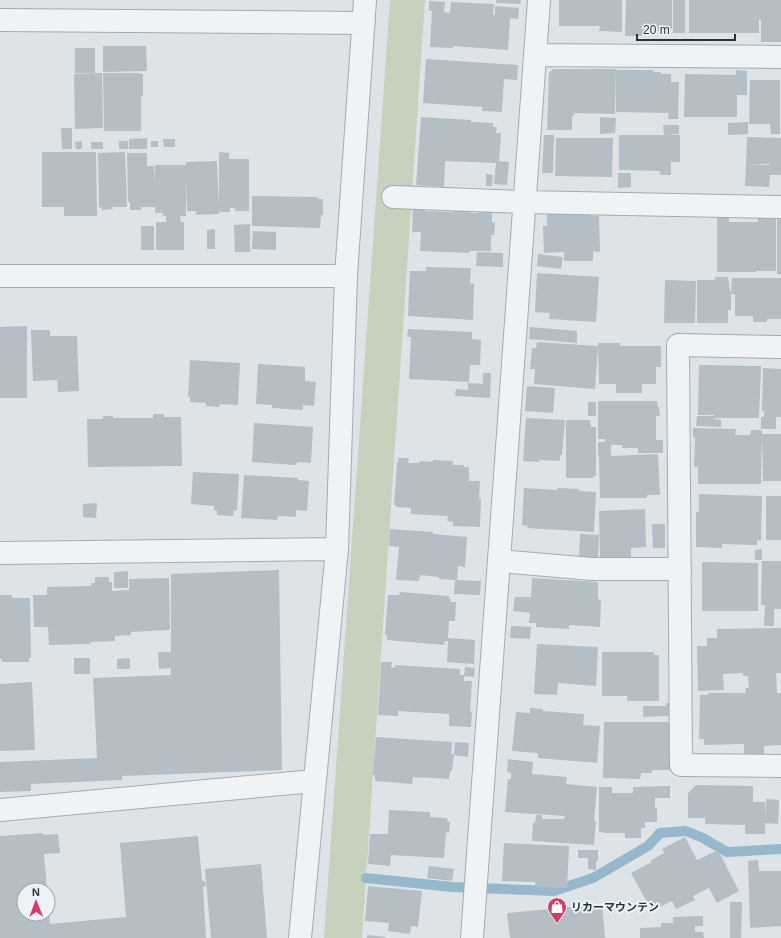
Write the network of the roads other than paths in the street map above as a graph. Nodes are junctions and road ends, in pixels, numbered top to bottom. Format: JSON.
{"nodes":[{"id":1,"x":365,"y":0,"type":"edge"},
{"id":2,"x":539,"y":0,"type":"edge"},
{"id":3,"x":0,"y":20,"type":"edge"},
{"id":4,"x":364,"y":23,"type":"junction"},
{"id":5,"x":535,"y":55,"type":"junction"},
{"id":6,"x":781,"y":56,"type":"edge"},
{"id":7,"x":393,"y":197,"type":"dead end"},
{"id":8,"x":524,"y":202,"type":"junction"},
{"id":9,"x":781,"y":207,"type":"edge"},
{"id":10,"x":0,"y":276,"type":"edge"},
{"id":11,"x":346,"y":276,"type":"junction"},
{"id":12,"x":781,"y":347,"type":"edge"},
{"id":13,"x":337,"y":549,"type":"junction"},
{"id":14,"x":0,"y":553,"type":"edge"},
{"id":15,"x":499,"y":561,"type":"junction"},
{"id":16,"x":680,"y":569,"type":"junction"},
{"id":17,"x":781,"y":766,"type":"edge"},
{"id":18,"x":314,"y":781,"type":"junction"},
{"id":19,"x":0,"y":810,"type":"edge"},
{"id":20,"x":300,"y":938,"type":"edge"},
{"id":21,"x":472,"y":938,"type":"edge"}],
"edges":[{"from":1,"to":4,"type":"street"},
{"from":2,"to":5,"type":"street"},
{"from":3,"to":4,"type":"street"},
{"from":4,"to":11,"type":"street"},
{"from":5,"to":6,"type":"street"},
{"from":5,"to":8,"type":"street"},
{"from":7,"to":8,"type":"street"},
{"from":8,"to":9,"type":"street"},
{"from":8,"to":15,"type":"street"},
{"from":10,"to":11,"type":"street"},
{"from":11,"to":13,"type":"street"},
{"from":12,"to":16,"type":"street"},
{"from":13,"to":14,"type":"street"},
{"from":13,"to":18,"type":"street"},
{"from":15,"to":16,"type":"street"},
{"from":15,"to":21,"type":"street"},
{"from":16,"to":17,"type":"street"},
{"from":18,"to":19,"type":"street"},
{"from":18,"to":20,"type":"street"}]}
